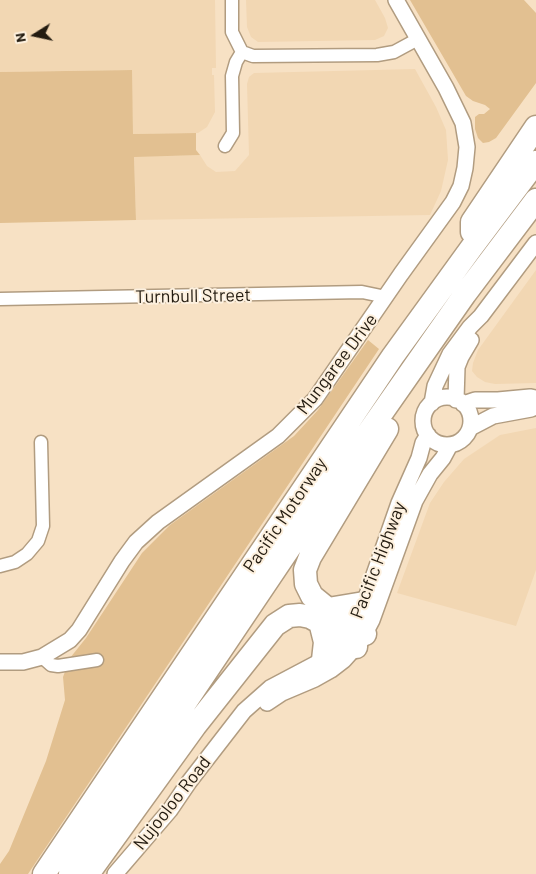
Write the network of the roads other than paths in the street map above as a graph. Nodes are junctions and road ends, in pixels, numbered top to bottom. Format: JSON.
{"nodes":[{"id":1,"x":232,"y":0,"type":"edge"},
{"id":2,"x":396,"y":0,"type":"edge"},
{"id":3,"x":418,"y":39,"type":"junction"},
{"id":4,"x":242,"y":52,"type":"junction"},
{"id":5,"x":536,"y":127,"type":"edge"},
{"id":6,"x":225,"y":146,"type":"dead end"},
{"id":7,"x":536,"y":162,"type":"edge"},
{"id":8,"x":536,"y":200,"type":"edge"},
{"id":9,"x":536,"y":243,"type":"edge"},
{"id":10,"x":472,"y":247,"type":"junction"},
{"id":11,"x":386,"y":297,"type":"junction"},
{"id":12,"x":0,"y":299,"type":"edge"},
{"id":13,"x":481,"y":316,"type":"junction"},
{"id":14,"x":403,"y":381,"type":"junction"},
{"id":15,"x":536,"y":398,"type":"edge"},
{"id":16,"x":460,"y":402,"type":"junction"},
{"id":17,"x":432,"y":403,"type":"junction"},
{"id":18,"x":536,"y":407,"type":"edge"},
{"id":19,"x":470,"y":428,"type":"junction"},
{"id":20,"x":428,"y":435,"type":"junction"},
{"id":21,"x":41,"y":442,"type":"dead end"},
{"id":22,"x":450,"y":445,"type":"junction"},
{"id":23,"x":0,"y":566,"type":"edge"},
{"id":24,"x":364,"y":603,"type":"junction"},
{"id":25,"x":324,"y":616,"type":"junction"},
{"id":26,"x":355,"y":637,"type":"junction"},
{"id":27,"x":42,"y":657,"type":"junction"},
{"id":28,"x":97,"y":660,"type":"dead end"},
{"id":29,"x":323,"y":660,"type":"junction"},
{"id":30,"x":0,"y":662,"type":"edge"},
{"id":31,"x":229,"y":731,"type":"junction"},
{"id":32,"x":44,"y":874,"type":"edge"},
{"id":33,"x":70,"y":874,"type":"edge"},
{"id":34,"x":88,"y":874,"type":"edge"},
{"id":35,"x":115,"y":874,"type":"edge"}],
"edges":[{"from":1,"to":4,"type":"street"},
{"from":2,"to":3,"type":"street","name":"Mungaree Drive"},
{"from":3,"to":4,"type":"street"},
{"from":3,"to":11,"type":"street","name":"Mungaree Drive"},
{"from":4,"to":6,"type":"street"},
{"from":5,"to":10,"type":"highway"},
{"from":7,"to":10,"type":"highway","name":"Pacific Motorway"},
{"from":8,"to":14,"type":"highway","name":"Pacific Motorway"},
{"from":9,"to":13,"type":"street"},
{"from":10,"to":32,"type":"highway","name":"Pacific Motorway"},
{"from":11,"to":12,"type":"street","name":"Turnbull Street"},
{"from":11,"to":27,"type":"street","name":"Mungaree Drive"},
{"from":13,"to":16,"type":"street"},
{"from":13,"to":17,"type":"street"},
{"from":14,"to":25,"type":"highway"},
{"from":14,"to":33,"type":"highway","name":"Pacific Motorway"},
{"from":15,"to":16,"type":"street"},
{"from":16,"to":17,"type":"street"},
{"from":16,"to":19,"type":"street"},
{"from":17,"to":20,"type":"street"},
{"from":18,"to":19,"type":"street"},
{"from":19,"to":22,"type":"street"},
{"from":20,"to":22,"type":"street"},
{"from":20,"to":24,"type":"street","name":"Pacific Highway"},
{"from":21,"to":23,"type":"street"},
{"from":22,"to":26,"type":"street","name":"Pacific Highway"},
{"from":24,"to":25,"type":"highway"},
{"from":24,"to":26,"type":"street","name":"Pacific Highway"},
{"from":25,"to":26,"type":"highway"},
{"from":25,"to":29,"type":"highway"},
{"from":25,"to":34,"type":"highway"},
{"from":26,"to":29,"type":"street","name":"Pacific Highway"},
{"from":26,"to":31,"type":"street","name":"Pacific Highway"},
{"from":27,"to":28,"type":"street"},
{"from":27,"to":30,"type":"street","name":"Mungaree Drive"},
{"from":29,"to":31,"type":"street","name":"Pacific Highway"},
{"from":31,"to":35,"type":"street","name":"Nujooloo Road"}]}
